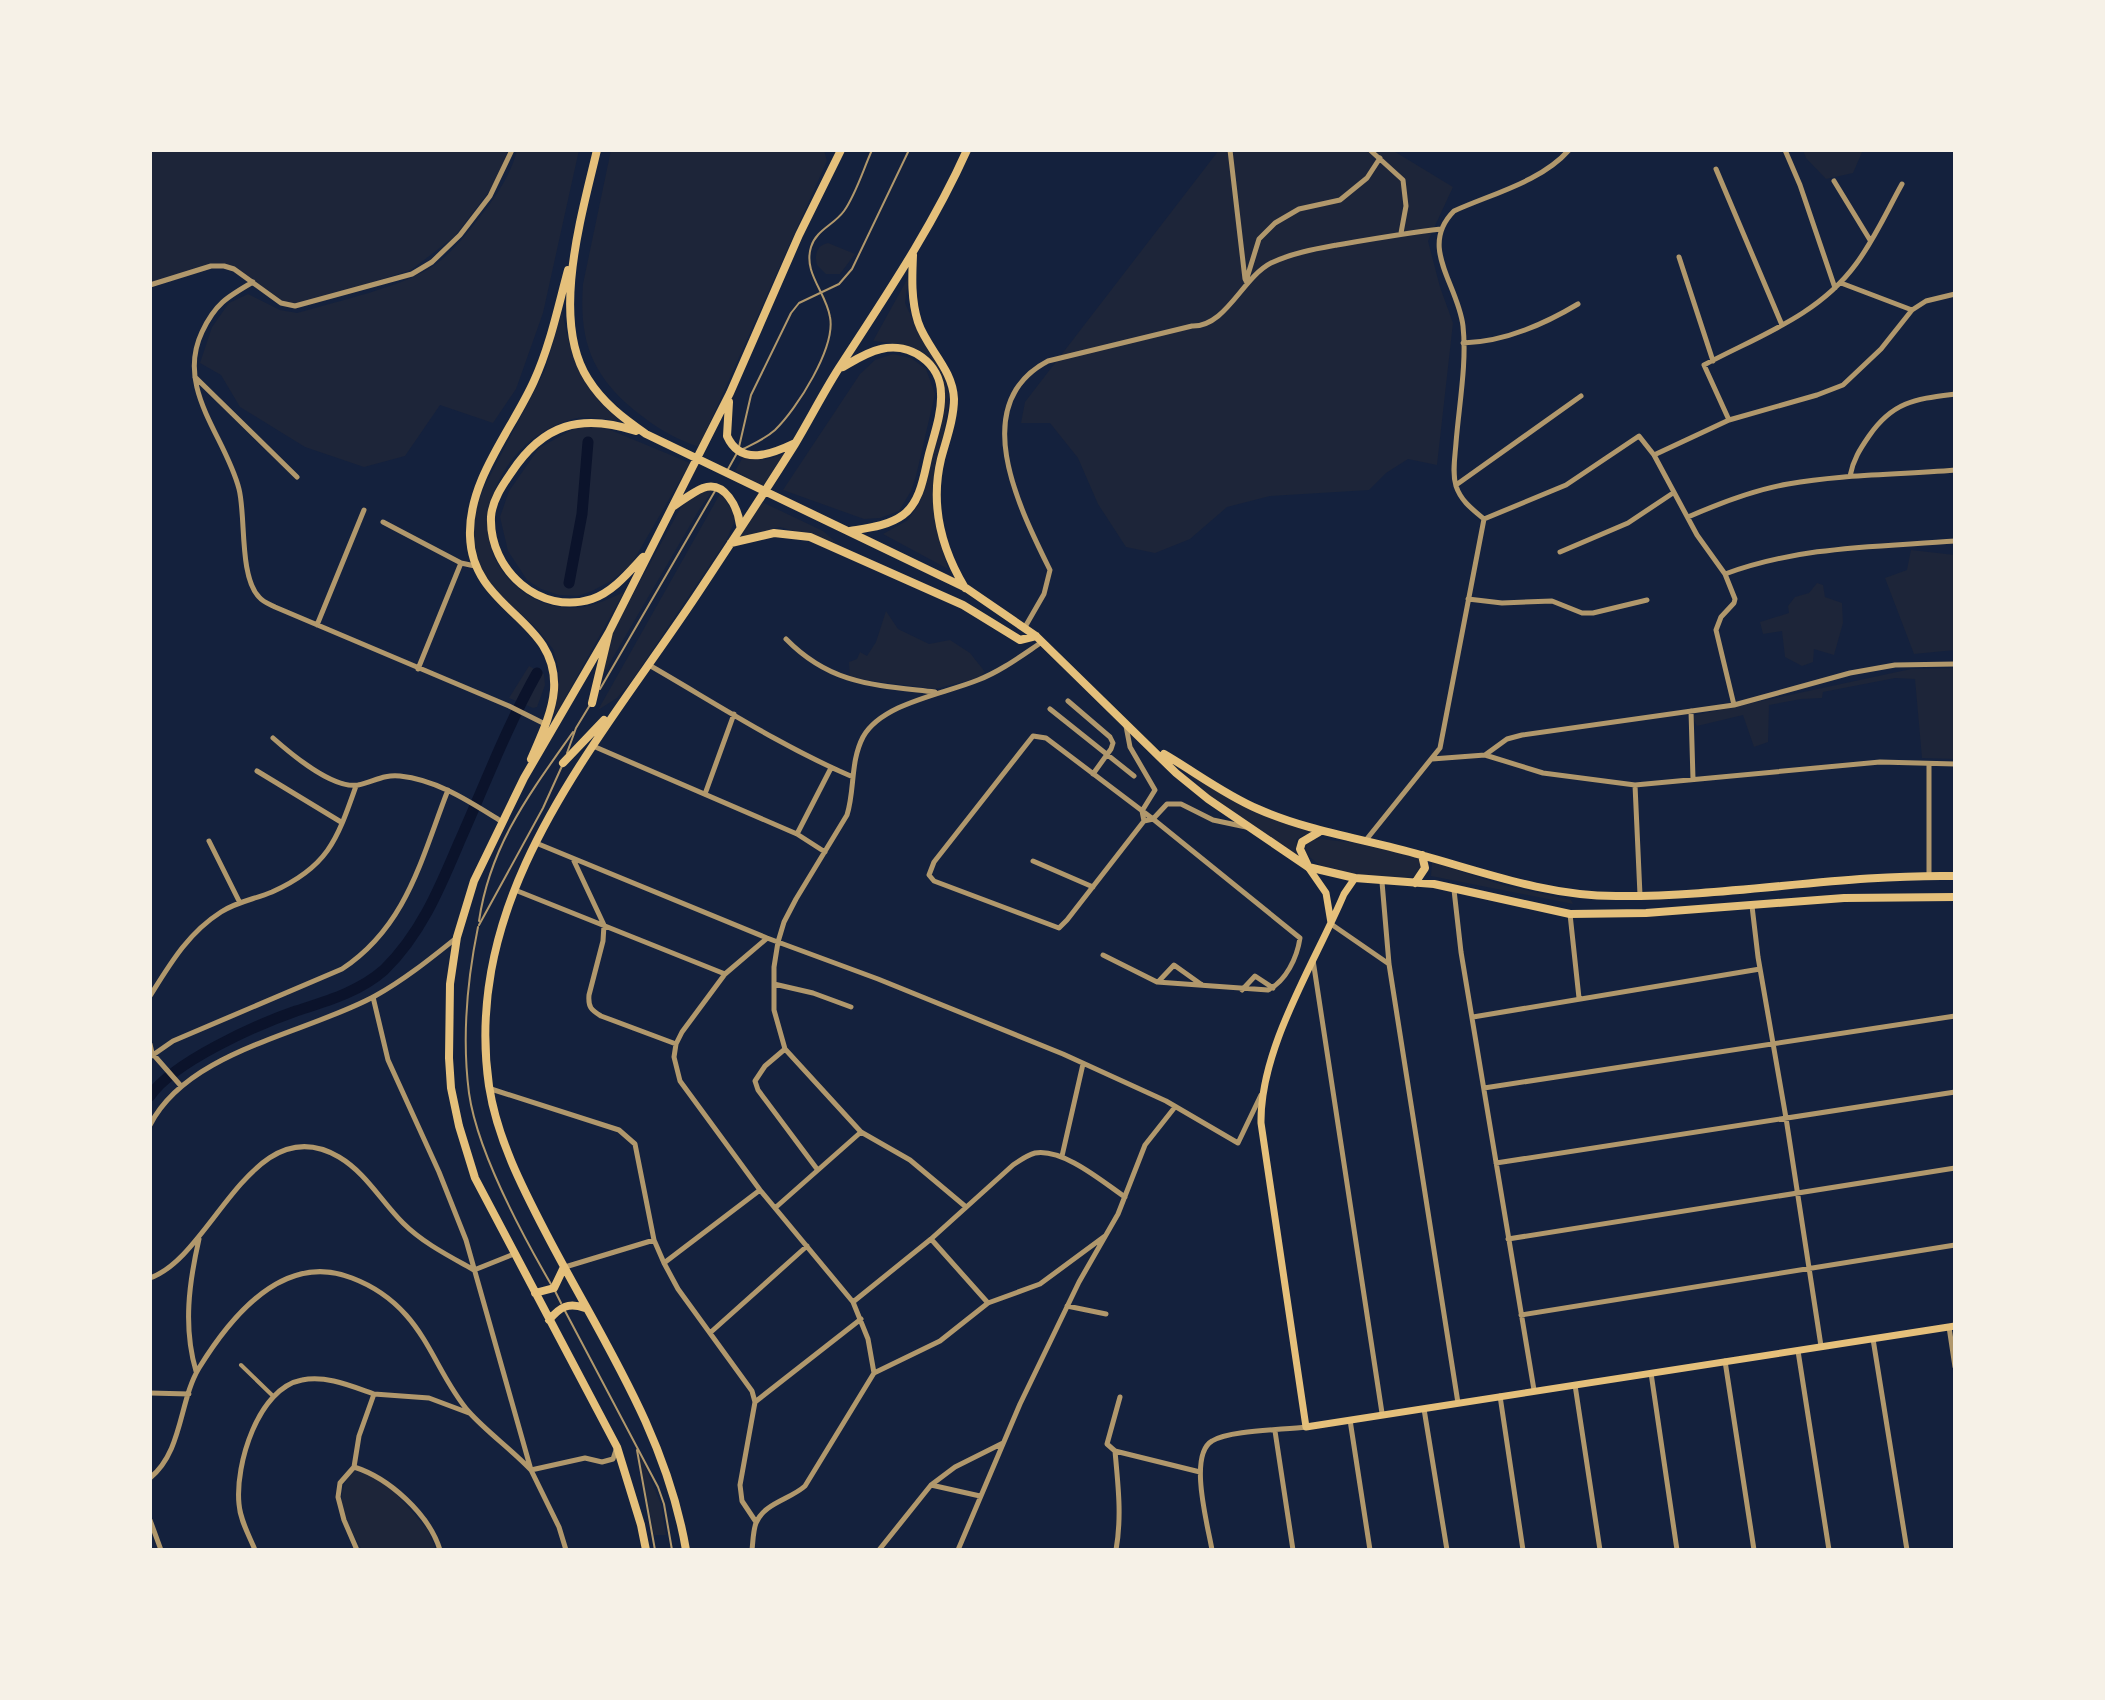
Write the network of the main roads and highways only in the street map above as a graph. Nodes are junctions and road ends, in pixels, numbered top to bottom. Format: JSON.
{"nodes":[{"id":1,"x":597,"y":150,"type":"edge"},
{"id":2,"x":831,"y":150,"type":"edge"},
{"id":3,"x":841,"y":150,"type":"edge"},
{"id":4,"x":967,"y":150,"type":"edge"},
{"id":5,"x":836,"y":160,"type":"junction"},
{"id":6,"x":913,"y":255,"type":"junction"},
{"id":7,"x":572,"y":258,"type":"junction"},
{"id":8,"x":838,"y":370,"type":"junction"},
{"id":9,"x":730,"y":393,"type":"junction"},
{"id":10,"x":646,"y":434,"type":"junction"},
{"id":11,"x":796,"y":443,"type":"junction"},
{"id":12,"x":674,"y":506,"type":"junction"},
{"id":13,"x":740,"y":526,"type":"junction"},
{"id":14,"x":849,"y":531,"type":"junction"},
{"id":15,"x":730,"y":544,"type":"junction"},
{"id":16,"x":651,"y":547,"type":"junction"},
{"id":17,"x":966,"y":588,"type":"junction"},
{"id":18,"x":609,"y":632,"type":"junction"},
{"id":19,"x":1039,"y":639,"type":"junction"},
{"id":20,"x":592,"y":703,"type":"road end"},
{"id":21,"x":616,"y":708,"type":"junction"},
{"id":22,"x":1154,"y":748,"type":"junction"},
{"id":23,"x":563,"y":763,"type":"road end"},
{"id":24,"x":524,"y":778,"type":"junction"},
{"id":25,"x":1320,"y":832,"type":"junction"},
{"id":26,"x":1422,"y":855,"type":"junction"},
{"id":27,"x":1308,"y":867,"type":"junction"},
{"id":28,"x":1955,"y":876,"type":"edge"},
{"id":29,"x":1355,"y":878,"type":"junction"},
{"id":30,"x":1415,"y":883,"type":"junction"},
{"id":31,"x":1955,"y":897,"type":"edge"},
{"id":32,"x":1331,"y":924,"type":"junction"},
{"id":33,"x":564,"y":1267,"type":"junction"},
{"id":34,"x":535,"y":1293,"type":"junction"},
{"id":35,"x":586,"y":1308,"type":"junction"},
{"id":36,"x":549,"y":1320,"type":"junction"},
{"id":37,"x":1952,"y":1326,"type":"edge"},
{"id":38,"x":646,"y":1550,"type":"edge"},
{"id":39,"x":686,"y":1550,"type":"edge"}],
"edges":[{"from":1,"to":7,"type":"highway"},
{"from":2,"to":5,"type":"highway"},
{"from":3,"to":5,"type":"highway"},
{"from":4,"to":6,"type":"highway"},
{"from":5,"to":9,"type":"highway"},
{"from":6,"to":8,"type":"highway"},
{"from":6,"to":17,"type":"highway"},
{"from":7,"to":10,"type":"highway"},
{"from":7,"to":24,"type":"highway"},
{"from":8,"to":11,"type":"highway"},
{"from":8,"to":14,"type":"highway"},
{"from":9,"to":11,"type":"highway"},
{"from":9,"to":12,"type":"highway"},
{"from":10,"to":14,"type":"highway"},
{"from":10,"to":16,"type":"highway"},
{"from":11,"to":13,"type":"highway"},
{"from":12,"to":13,"type":"highway"},
{"from":12,"to":16,"type":"highway"},
{"from":13,"to":15,"type":"highway"},
{"from":14,"to":17,"type":"highway"},
{"from":15,"to":19,"type":"highway"},
{"from":15,"to":21,"type":"highway"},
{"from":16,"to":18,"type":"highway"},
{"from":17,"to":19,"type":"highway"},
{"from":18,"to":20,"type":"highway"},
{"from":18,"to":24,"type":"highway"},
{"from":19,"to":22,"type":"highway"},
{"from":21,"to":23,"type":"highway"},
{"from":21,"to":33,"type":"highway"},
{"from":22,"to":25,"type":"highway"},
{"from":22,"to":27,"type":"highway"},
{"from":24,"to":34,"type":"highway"},
{"from":25,"to":26,"type":"highway"},
{"from":25,"to":27,"type":"highway"},
{"from":26,"to":28,"type":"highway"},
{"from":26,"to":30,"type":"highway"},
{"from":27,"to":29,"type":"highway"},
{"from":27,"to":32,"type":"main road"},
{"from":29,"to":30,"type":"highway"},
{"from":29,"to":32,"type":"main road"},
{"from":30,"to":31,"type":"highway"},
{"from":32,"to":37,"type":"main road"},
{"from":33,"to":34,"type":"highway"},
{"from":33,"to":35,"type":"highway"},
{"from":34,"to":36,"type":"highway"},
{"from":35,"to":36,"type":"highway"},
{"from":35,"to":39,"type":"highway"},
{"from":36,"to":38,"type":"highway"}]}
